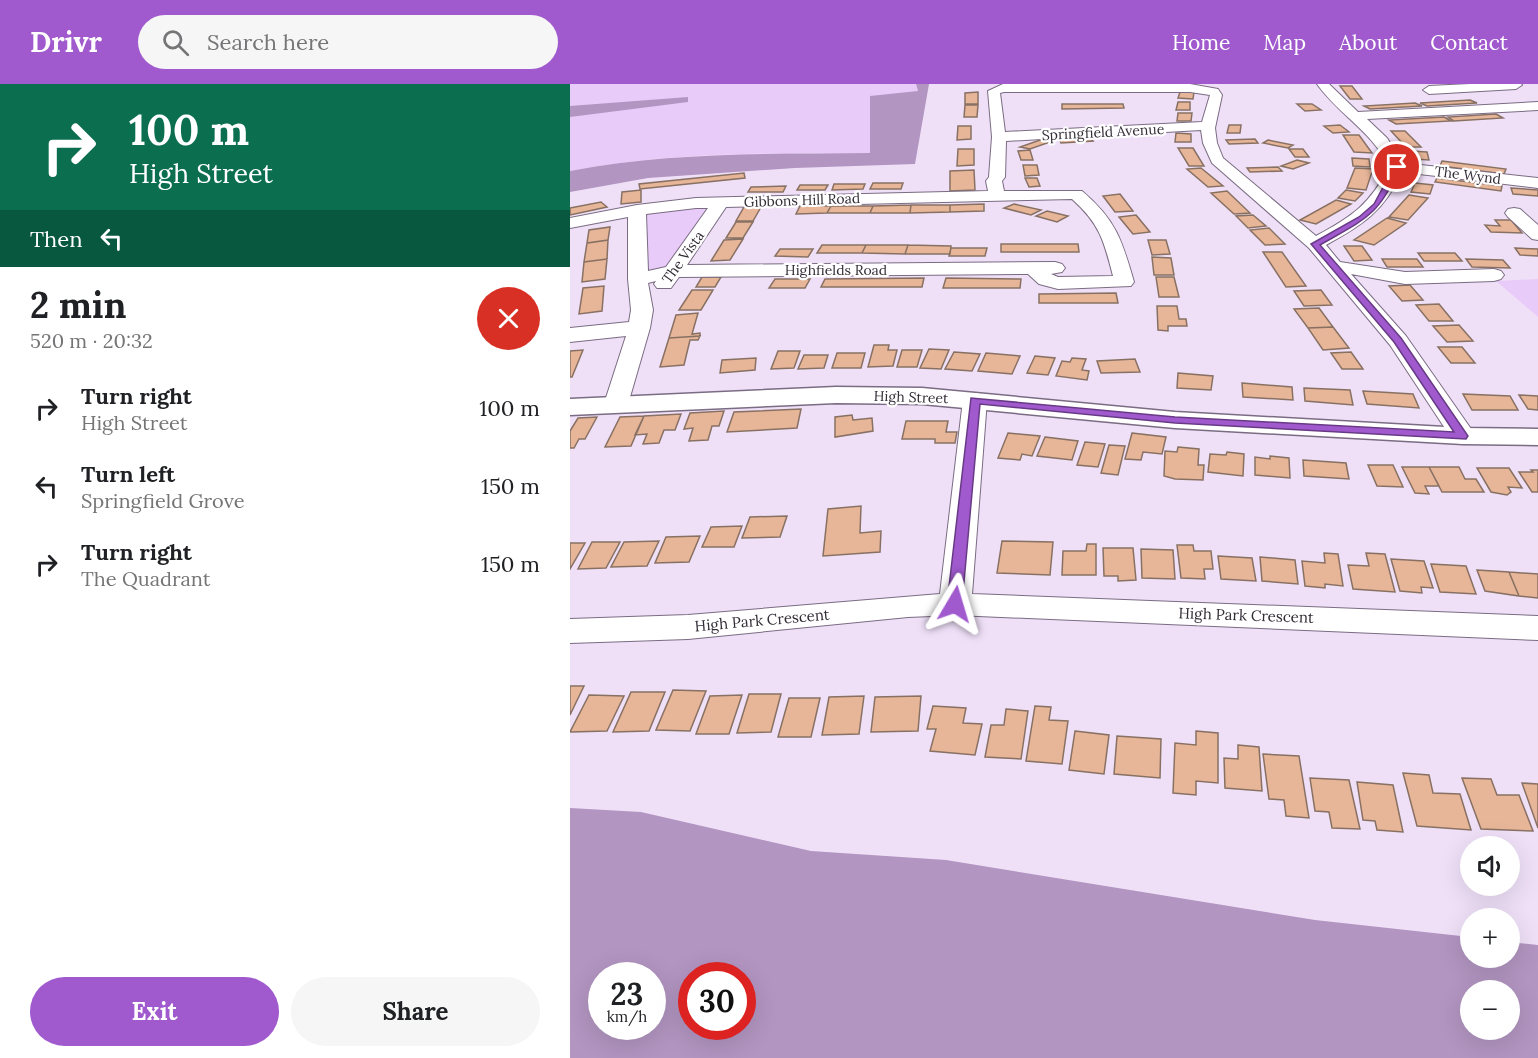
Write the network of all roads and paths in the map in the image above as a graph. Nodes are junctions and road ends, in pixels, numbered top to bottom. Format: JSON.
{"nodes":[{"id":1,"x":1323,"y":84,"type":"edge"},
{"id":2,"x":1516,"y":85,"type":"edge"},
{"id":3,"x":1472,"y":87,"type":"junction"},
{"id":4,"x":1429,"y":90,"type":"dead end"},
{"id":5,"x":1538,"y":106,"type":"edge"},
{"id":6,"x":1515,"y":108,"type":"junction"},
{"id":7,"x":1138,"y":112,"type":"dead end"},
{"id":8,"x":1356,"y":116,"type":"junction"},
{"id":9,"x":1538,"y":118,"type":"edge"},
{"id":10,"x":1206,"y":126,"type":"junction"},
{"id":11,"x":1149,"y":129,"type":"junction"},
{"id":12,"x":999,"y":137,"type":"junction"},
{"id":13,"x":1397,"y":167,"type":"junction"},
{"id":14,"x":1538,"y":183,"type":"edge"},
{"id":15,"x":997,"y":195,"type":"junction"},
{"id":16,"x":721,"y":202,"type":"junction"},
{"id":17,"x":637,"y":210,"type":"junction"},
{"id":18,"x":1514,"y":213,"type":"dead end"},
{"id":19,"x":570,"y":223,"type":"edge"},
{"id":20,"x":1538,"y":235,"type":"edge"},
{"id":21,"x":1315,"y":244,"type":"junction"},
{"id":22,"x":1118,"y":266,"type":"joint"},
{"id":23,"x":1334,"y":268,"type":"junction"},
{"id":24,"x":675,"y":271,"type":"junction"},
{"id":25,"x":1494,"y":275,"type":"dead end"},
{"id":26,"x":638,"y":279,"type":"junction"},
{"id":27,"x":641,"y":319,"type":"junction"},
{"id":28,"x":570,"y":335,"type":"edge"},
{"id":29,"x":975,"y":400,"type":"junction"},
{"id":30,"x":616,"y":404,"type":"junction"},
{"id":31,"x":570,"y":406,"type":"edge"},
{"id":32,"x":1462,"y":436,"type":"junction"},
{"id":33,"x":1538,"y":437,"type":"edge"},
{"id":34,"x":955,"y":604,"type":"junction"},
{"id":35,"x":1538,"y":628,"type":"edge"},
{"id":36,"x":570,"y":631,"type":"edge"}],
"edges":[{"from":1,"to":8,"type":"street"},
{"from":2,"to":3,"type":"street"},
{"from":3,"to":4,"type":"street"},
{"from":3,"to":6,"type":"street"},
{"from":5,"to":6,"type":"street"},
{"from":6,"to":8,"type":"street"},
{"from":6,"to":9,"type":"street"},
{"from":7,"to":11,"type":"street"},
{"from":8,"to":13,"type":"street"},
{"from":10,"to":11,"type":"street","name":"Springfield Avenue"},
{"from":10,"to":12,"type":"street"},
{"from":10,"to":21,"type":"street"},
{"from":11,"to":12,"type":"street","name":"Springfield Avenue"},
{"from":12,"to":15,"type":"street"},
{"from":13,"to":14,"type":"street","name":"The Wynd"},
{"from":13,"to":21,"type":"street"},
{"from":15,"to":16,"type":"street","name":"Gibbons Hill Road"},
{"from":15,"to":22,"type":"street","name":"Gibbons Hill Road"},
{"from":16,"to":17,"type":"street","name":"Gibbons Hill Road"},
{"from":16,"to":24,"type":"street","name":"The Vista"},
{"from":17,"to":19,"type":"street","name":"Gibbons Hill Road"},
{"from":17,"to":26,"type":"street","name":"The Vista"},
{"from":18,"to":20,"type":"street"},
{"from":21,"to":23,"type":"street"},
{"from":22,"to":24,"type":"street","name":"Highfields Road"},
{"from":23,"to":25,"type":"street"},
{"from":23,"to":32,"type":"street"},
{"from":24,"to":26,"type":"street","name":"Highfields Road"},
{"from":24,"to":27,"type":"street","name":"The Vista"},
{"from":26,"to":27,"type":"street","name":"The Vista"},
{"from":27,"to":28,"type":"street"},
{"from":27,"to":30,"type":"street","name":"The Vista"},
{"from":29,"to":30,"type":"main road","name":"High Street"},
{"from":29,"to":32,"type":"main road","name":"High Street"},
{"from":29,"to":34,"type":"street"},
{"from":30,"to":31,"type":"main road","name":"High Street"},
{"from":32,"to":33,"type":"main road","name":"High Street"},
{"from":34,"to":35,"type":"street","name":"High Park Crescent"},
{"from":34,"to":36,"type":"street","name":"High Park Crescent"}]}
